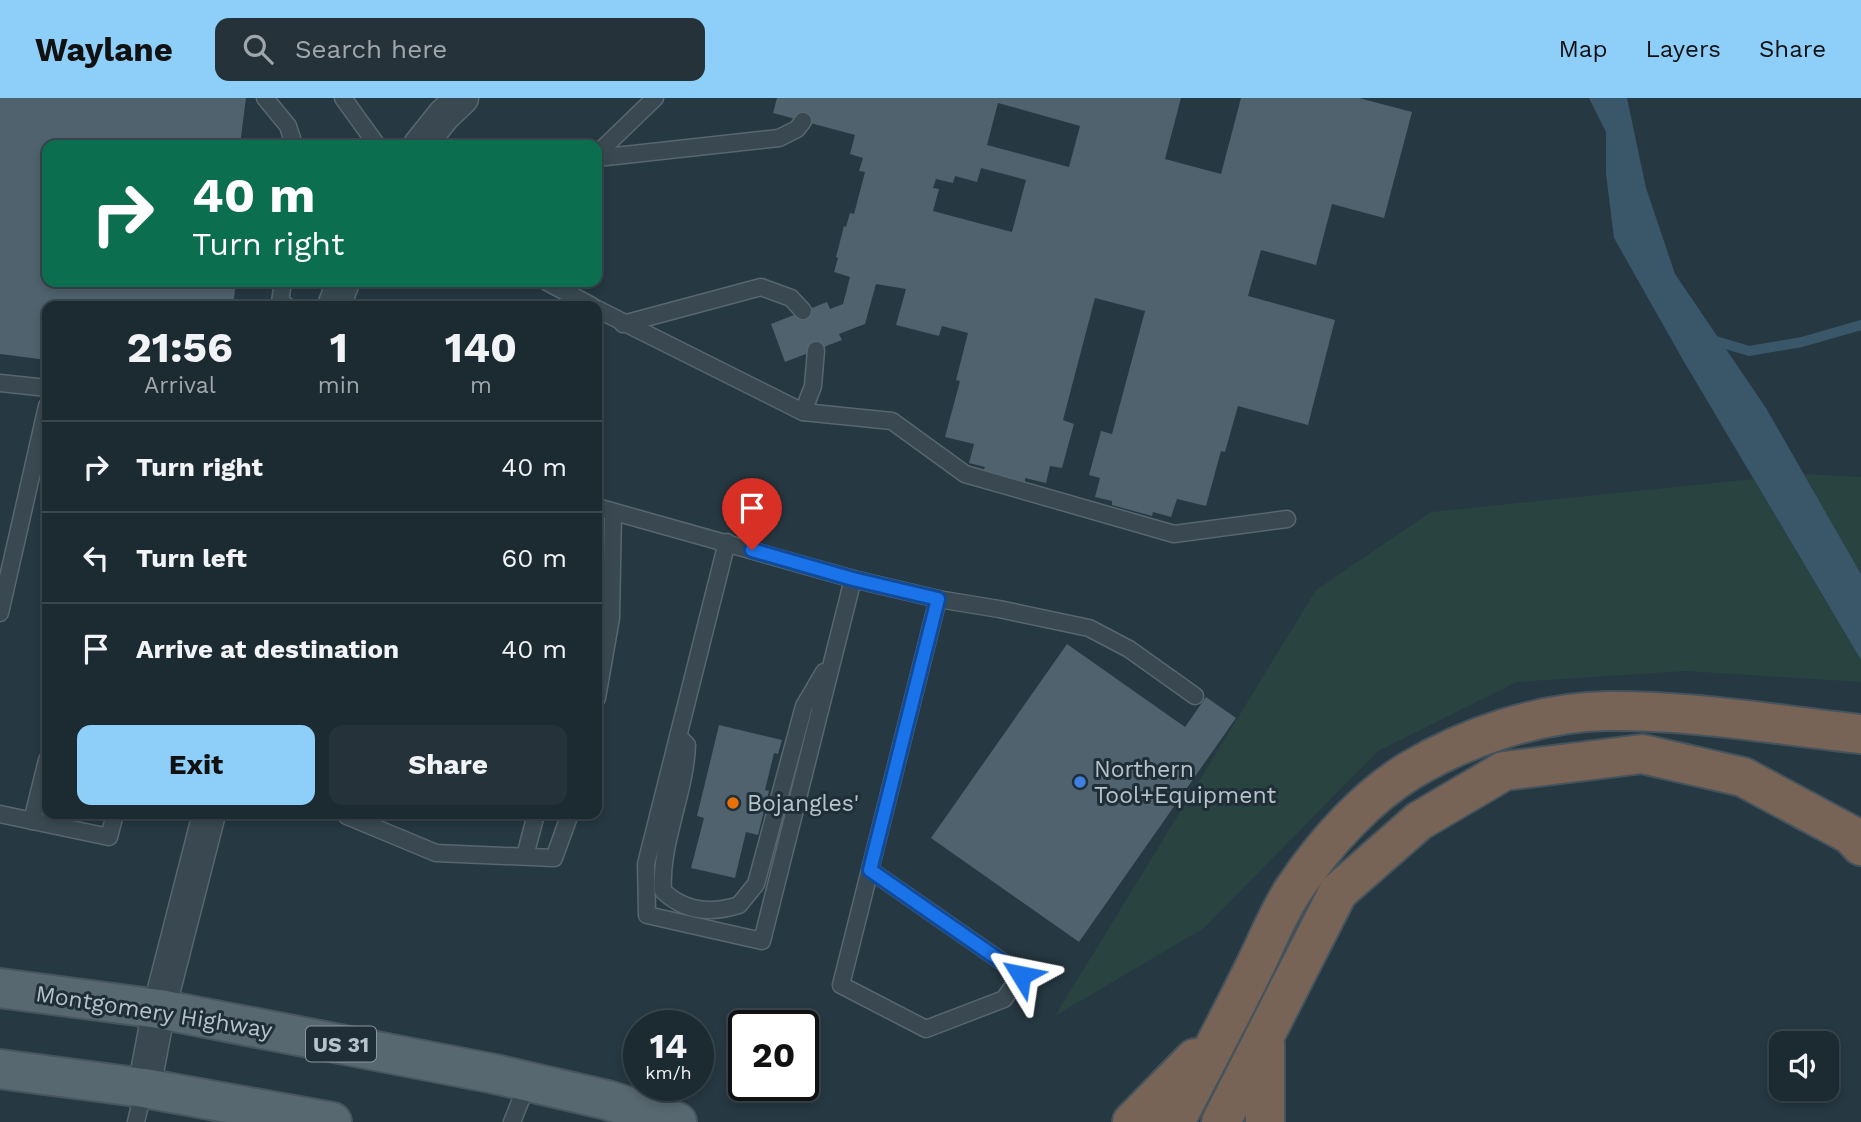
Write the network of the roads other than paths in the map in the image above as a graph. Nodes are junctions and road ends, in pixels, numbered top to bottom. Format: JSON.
{"nodes":[{"id":1,"x":265,"y":98,"type":"edge"},
{"id":2,"x":343,"y":98,"type":"edge"},
{"id":3,"x":462,"y":98,"type":"edge"},
{"id":4,"x":655,"y":98,"type":"edge"},
{"id":5,"x":803,"y":121,"type":"dead end"},
{"id":6,"x":292,"y":140,"type":"edge"},
{"id":7,"x":373,"y":140,"type":"edge"},
{"id":8,"x":424,"y":140,"type":"edge"},
{"id":9,"x":602,"y":151,"type":"edge"},
{"id":10,"x":602,"y":156,"type":"edge"},
{"id":11,"x":556,"y":287,"type":"edge"},
{"id":12,"x":583,"y":301,"type":"edge"},
{"id":13,"x":602,"y":312,"type":"edge"},
{"id":14,"x":803,"y":312,"type":"dead end"},
{"id":15,"x":624,"y":324,"type":"junction"},
{"id":16,"x":816,"y":350,"type":"dead end"},
{"id":17,"x":0,"y":383,"type":"edge"},
{"id":18,"x":42,"y":387,"type":"edge"},
{"id":19,"x":803,"y":412,"type":"junction"},
{"id":20,"x":42,"y":428,"type":"edge"},
{"id":21,"x":602,"y":509,"type":"edge"},
{"id":22,"x":613,"y":512,"type":"junction"},
{"id":23,"x":1287,"y":519,"type":"dead end"},
{"id":24,"x":727,"y":542,"type":"junction"},
{"id":25,"x":853,"y":579,"type":"junction"},
{"id":26,"x":938,"y":599,"type":"junction"},
{"id":27,"x":0,"y":613,"type":"edge"},
{"id":28,"x":604,"y":617,"type":"edge"},
{"id":29,"x":602,"y":640,"type":"edge"},
{"id":30,"x":834,"y":654,"type":"junction"},
{"id":31,"x":1195,"y":696,"type":"dead end"},
{"id":32,"x":1861,"y":734,"type":"edge"},
{"id":33,"x":678,"y":736,"type":"junction"},
{"id":34,"x":42,"y":780,"type":"edge"},
{"id":35,"x":0,"y":814,"type":"edge"},
{"id":36,"x":114,"y":819,"type":"edge"},
{"id":37,"x":208,"y":819,"type":"edge"},
{"id":38,"x":352,"y":819,"type":"edge"},
{"id":39,"x":535,"y":819,"type":"edge"},
{"id":40,"x":568,"y":819,"type":"edge"},
{"id":41,"x":32,"y":821,"type":"junction"},
{"id":42,"x":1861,"y":846,"type":"edge"},
{"id":43,"x":525,"y":856,"type":"junction"},
{"id":44,"x":870,"y":870,"type":"junction"},
{"id":45,"x":0,"y":988,"type":"edge"},
{"id":46,"x":159,"y":1009,"type":"junction"},
{"id":47,"x":1223,"y":1030,"type":"junction"},
{"id":48,"x":1265,"y":1037,"type":"junction"},
{"id":49,"x":0,"y":1069,"type":"edge"},
{"id":50,"x":528,"y":1081,"type":"junction"},
{"id":51,"x":140,"y":1105,"type":"edge"},
{"id":52,"x":332,"y":1122,"type":"edge"},
{"id":53,"x":512,"y":1122,"type":"edge"},
{"id":54,"x":677,"y":1122,"type":"edge"},
{"id":55,"x":1132,"y":1122,"type":"edge"},
{"id":56,"x":1174,"y":1122,"type":"edge"},
{"id":57,"x":1221,"y":1122,"type":"edge"},
{"id":58,"x":1265,"y":1122,"type":"edge"}],
"edges":[{"from":1,"to":6,"type":"lane"},
{"from":2,"to":7,"type":"lane"},
{"from":3,"to":8,"type":"street"},
{"from":4,"to":9,"type":"lane"},
{"from":5,"to":10,"type":"lane"},
{"from":11,"to":12,"type":"lane"},
{"from":13,"to":15,"type":"lane"},
{"from":14,"to":15,"type":"lane"},
{"from":15,"to":19,"type":"lane"},
{"from":16,"to":19,"type":"lane"},
{"from":17,"to":18,"type":"lane"},
{"from":19,"to":23,"type":"lane"},
{"from":20,"to":27,"type":"lane"},
{"from":21,"to":22,"type":"lane"},
{"from":22,"to":24,"type":"lane"},
{"from":22,"to":28,"type":"lane"},
{"from":24,"to":25,"type":"lane"},
{"from":24,"to":33,"type":"lane"},
{"from":25,"to":26,"type":"lane"},
{"from":25,"to":30,"type":"lane"},
{"from":26,"to":31,"type":"lane"},
{"from":26,"to":44,"type":"lane"},
{"from":28,"to":29,"type":"lane"},
{"from":30,"to":33,"type":"lane"},
{"from":30,"to":33,"type":"lane"},
{"from":32,"to":47,"type":"highway"},
{"from":34,"to":41,"type":"lane"},
{"from":35,"to":41,"type":"lane"},
{"from":36,"to":41,"type":"lane"},
{"from":37,"to":46,"type":"street"},
{"from":38,"to":43,"type":"lane"},
{"from":39,"to":43,"type":"lane"},
{"from":40,"to":43,"type":"lane"},
{"from":42,"to":48,"type":"highway"},
{"from":44,"to":44,"type":"lane"},
{"from":45,"to":46,"type":"main road","name":"Montgomery Highway","number":"US 31"},
{"from":46,"to":50,"type":"main road","name":"Montgomery Highway","number":"US 31"},
{"from":46,"to":51,"type":"street"},
{"from":47,"to":55,"type":"highway"},
{"from":47,"to":56,"type":"highway"},
{"from":48,"to":57,"type":"highway"},
{"from":48,"to":58,"type":"highway"},
{"from":49,"to":51,"type":"main road"},
{"from":50,"to":53,"type":"lane"},
{"from":50,"to":54,"type":"main road","name":"Montgomery Highway","number":"US 31"},
{"from":51,"to":52,"type":"main road"}]}
